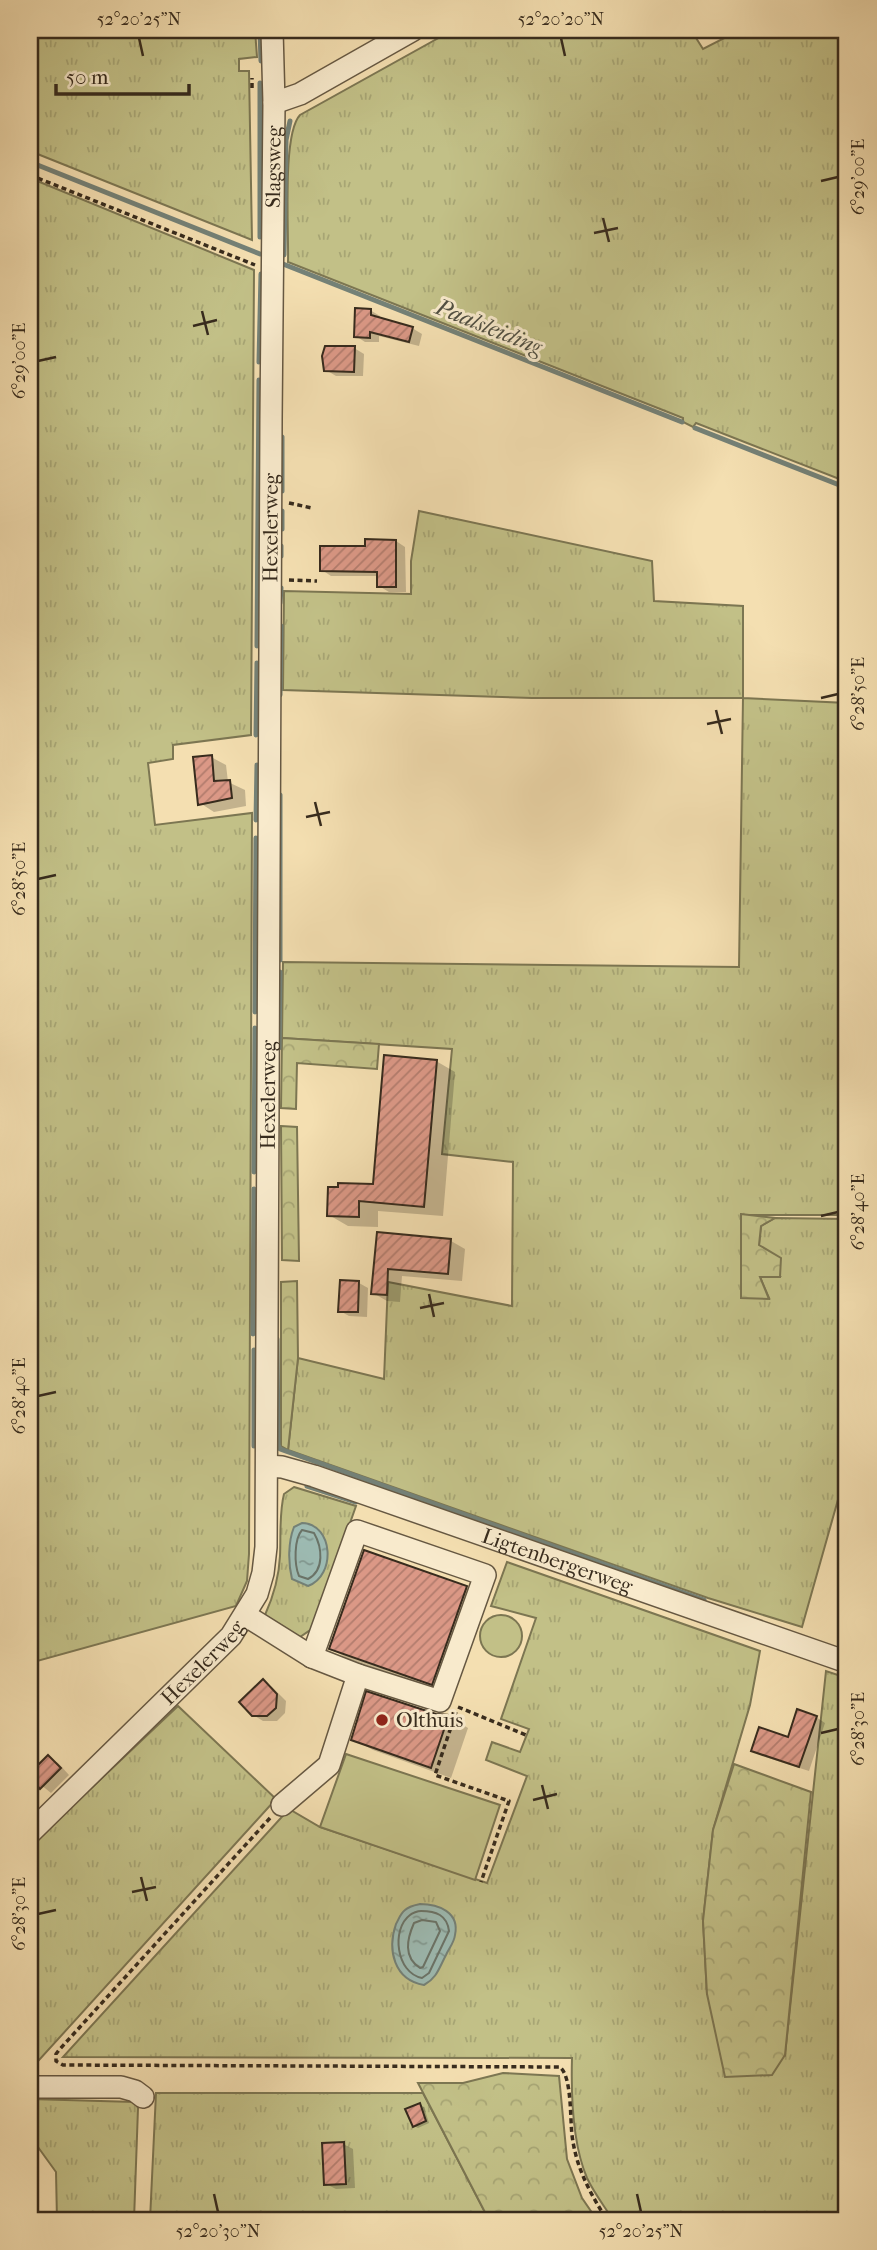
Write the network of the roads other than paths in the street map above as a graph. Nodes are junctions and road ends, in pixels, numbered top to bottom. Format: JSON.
{"nodes":[{"id":1,"x":272,"y":30,"type":"edge"},
{"id":2,"x":413,"y":30,"type":"edge"},
{"id":3,"x":274,"y":103,"type":"junction"},
{"id":4,"x":272,"y":267,"type":"joint"},
{"id":5,"x":267,"y":1466,"type":"junction"},
{"id":6,"x":245,"y":1615,"type":"junction"},
{"id":7,"x":312,"y":1657,"type":"junction"},
{"id":8,"x":847,"y":1662,"type":"edge"},
{"id":9,"x":358,"y":1675,"type":"junction"},
{"id":10,"x":282,"y":1805,"type":"road end"},
{"id":11,"x":30,"y":1833,"type":"edge"},
{"id":12,"x":30,"y":2087,"type":"edge"},
{"id":13,"x":143,"y":2097,"type":"dead end"}],
"edges":[{"from":1,"to":3,"type":"street","name":"Slagsweg"},
{"from":2,"to":3,"type":"street"},
{"from":3,"to":4,"type":"street","name":"Slagsweg"},
{"from":4,"to":5,"type":"street","name":"Hexelerweg"},
{"from":5,"to":6,"type":"street","name":"Hexelerweg"},
{"from":5,"to":8,"type":"street","name":"Ligtenbergerweg"},
{"from":6,"to":7,"type":"street"},
{"from":6,"to":11,"type":"street","name":"Hexelerweg"},
{"from":7,"to":9,"type":"street"},
{"from":7,"to":9,"type":"street"},
{"from":9,"to":10,"type":"street"},
{"from":12,"to":13,"type":"street"}]}
